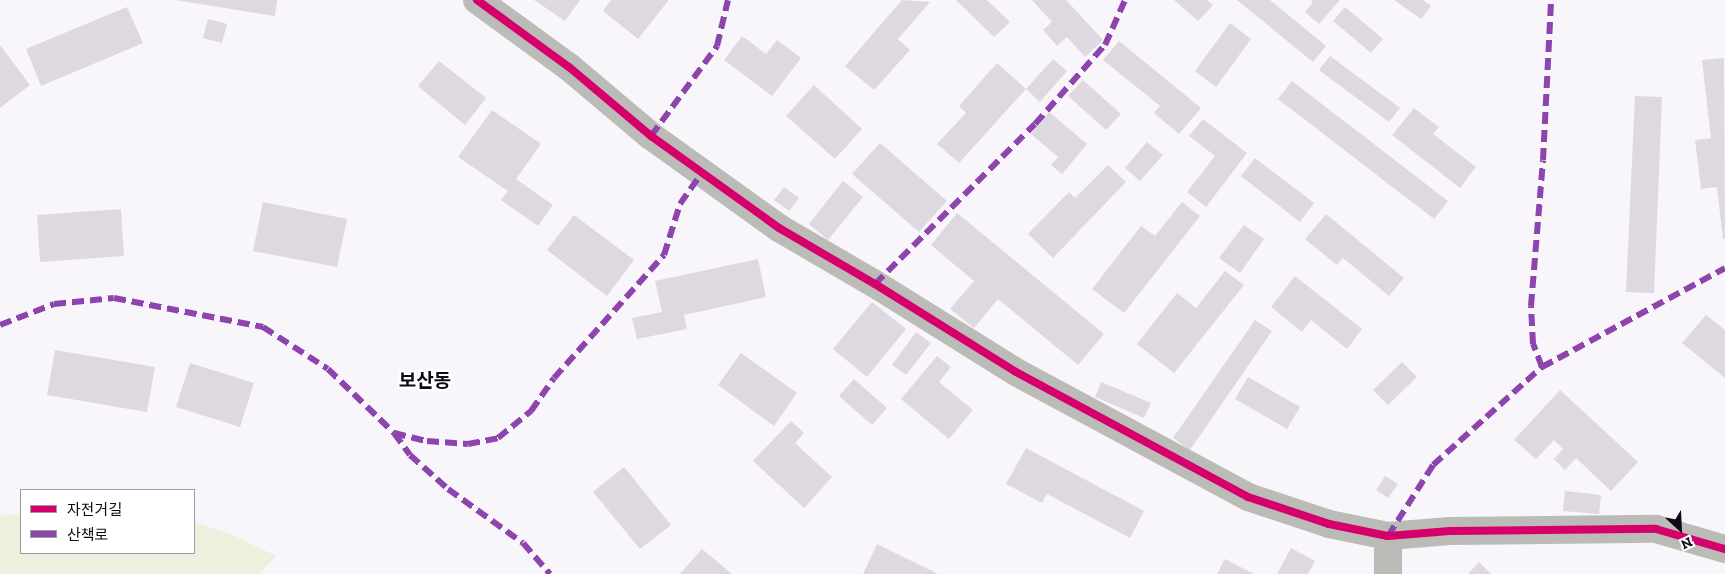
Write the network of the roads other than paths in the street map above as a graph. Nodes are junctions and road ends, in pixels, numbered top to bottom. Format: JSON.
{"nodes":[{"id":1,"x":477,"y":0,"type":"edge"},
{"id":2,"x":1388,"y":536,"type":"junction"},
{"id":3,"x":1725,"y":548,"type":"edge"},
{"id":4,"x":1388,"y":574,"type":"edge"}],
"edges":[{"from":1,"to":2,"type":"street"},
{"from":2,"to":3,"type":"street"},
{"from":2,"to":4,"type":"street"}]}
